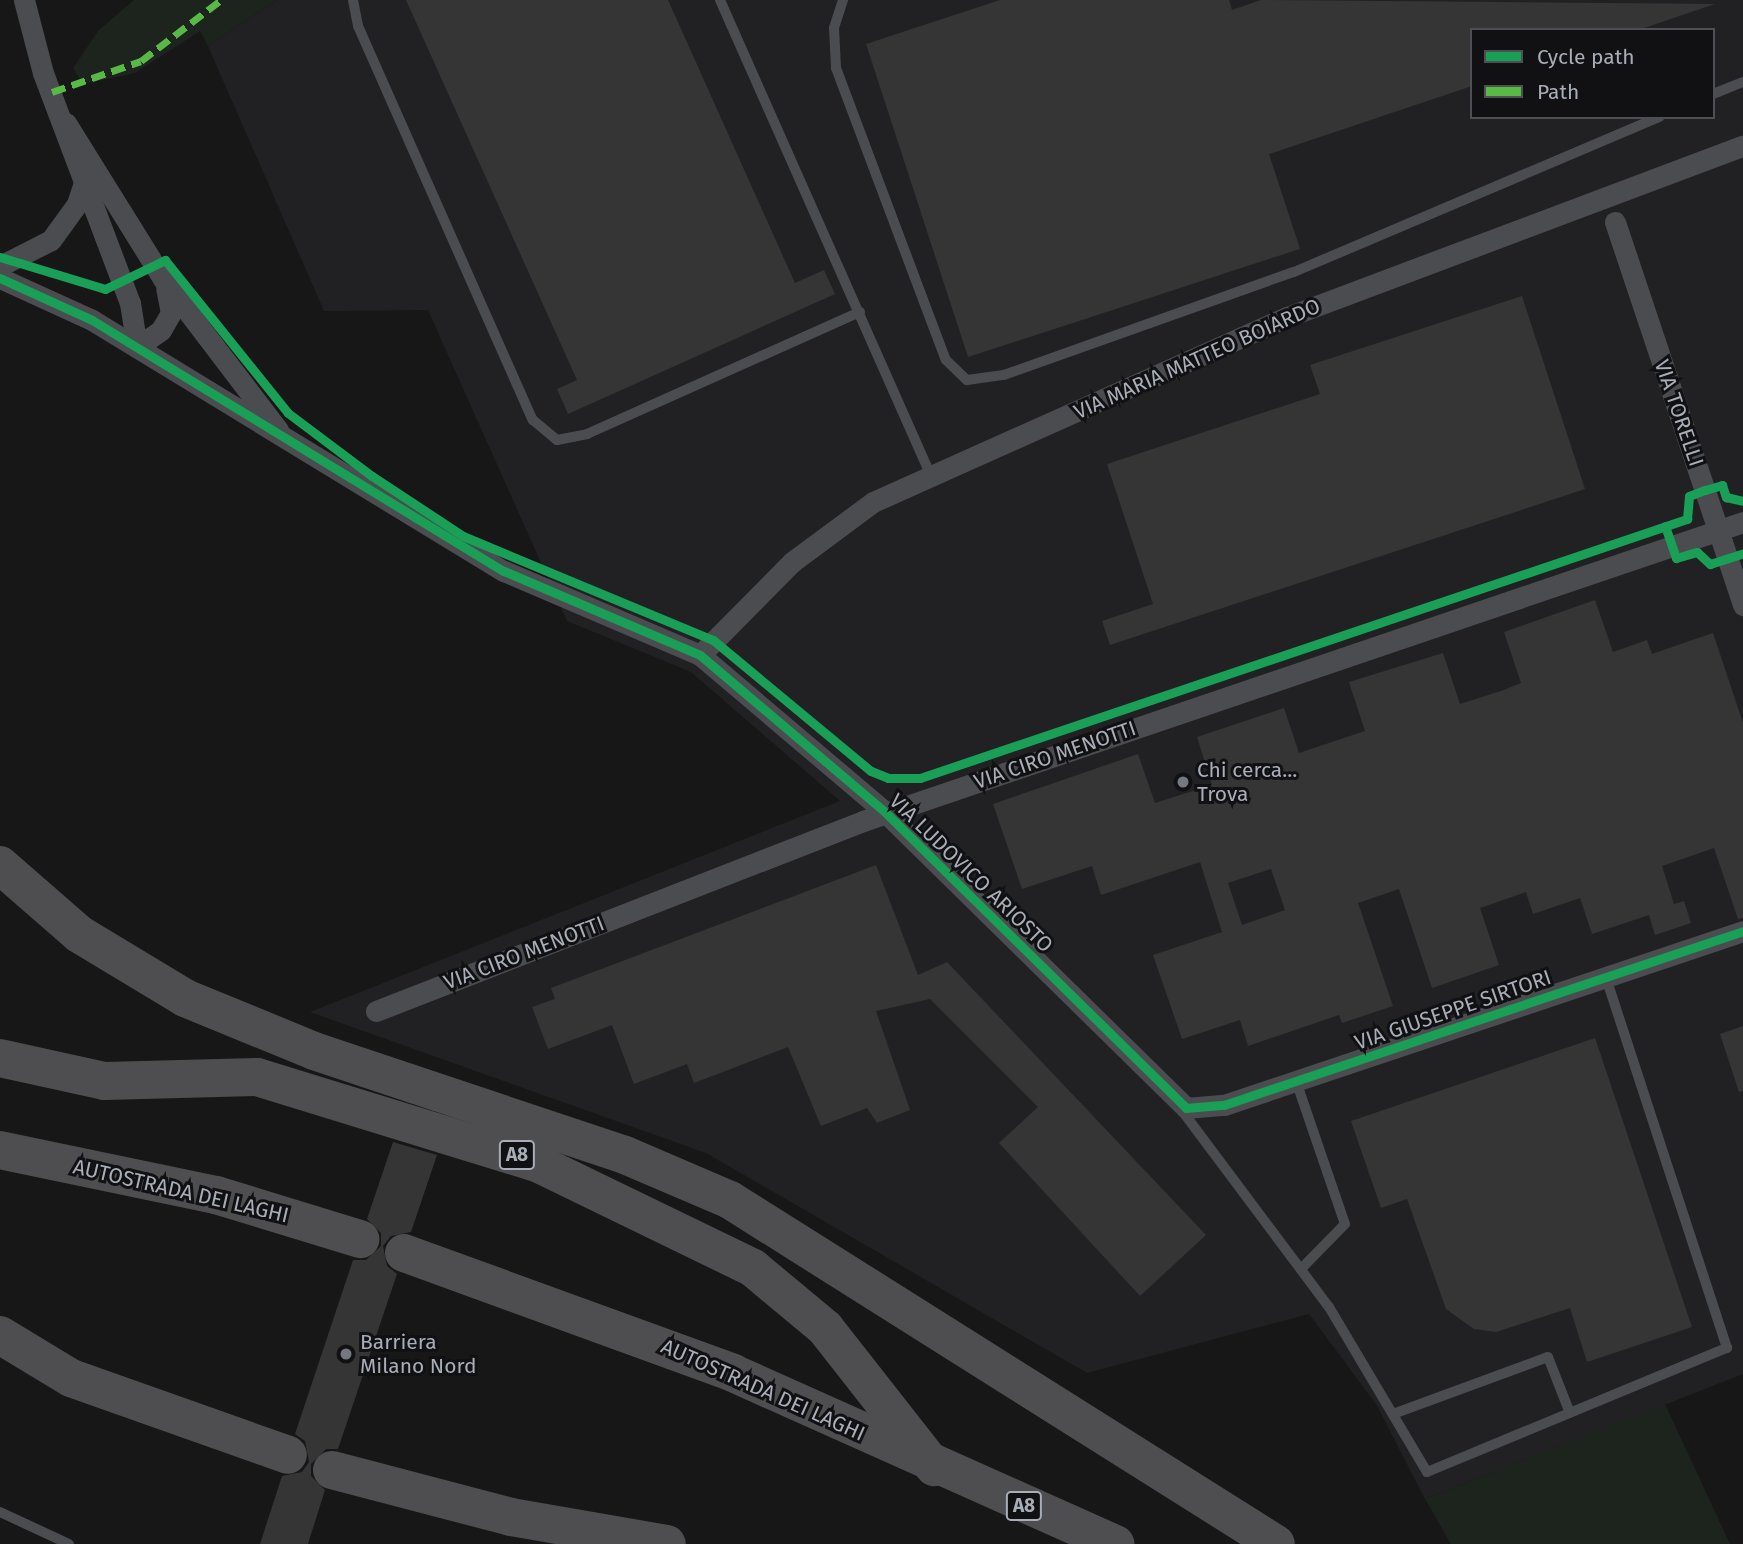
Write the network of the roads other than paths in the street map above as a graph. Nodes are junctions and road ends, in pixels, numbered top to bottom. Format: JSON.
{"nodes":[{"id":1,"x":24,"y":0,"type":"edge"},
{"id":2,"x":353,"y":0,"type":"edge"},
{"id":3,"x":720,"y":0,"type":"edge"},
{"id":4,"x":843,"y":0,"type":"edge"},
{"id":5,"x":1743,"y":82,"type":"edge"},
{"id":6,"x":1715,"y":93,"type":"edge"},
{"id":7,"x":1655,"y":119,"type":"edge"},
{"id":8,"x":66,"y":123,"type":"junction"},
{"id":9,"x":1743,"y":146,"type":"edge"},
{"id":10,"x":85,"y":180,"type":"junction"},
{"id":11,"x":1615,"y":222,"type":"dead end"},
{"id":12,"x":0,"y":267,"type":"edge"},
{"id":13,"x":0,"y":278,"type":"edge"},
{"id":14,"x":163,"y":279,"type":"junction"},
{"id":15,"x":860,"y":312,"type":"junction"},
{"id":16,"x":137,"y":347,"type":"junction"},
{"id":17,"x":290,"y":446,"type":"junction"},
{"id":18,"x":931,"y":476,"type":"junction"},
{"id":19,"x":1743,"y":522,"type":"edge"},
{"id":20,"x":1718,"y":531,"type":"junction"},
{"id":21,"x":1743,"y":605,"type":"edge"},
{"id":22,"x":700,"y":655,"type":"junction"},
{"id":23,"x":886,"y":813,"type":"junction"},
{"id":24,"x":0,"y":865,"type":"edge"},
{"id":25,"x":1743,"y":931,"type":"edge"},
{"id":26,"x":1606,"y":977,"type":"junction"},
{"id":27,"x":376,"y":1011,"type":"dead end"},
{"id":28,"x":0,"y":1058,"type":"edge"},
{"id":29,"x":1296,"y":1081,"type":"junction"},
{"id":30,"x":1174,"y":1100,"type":"junction"},
{"id":31,"x":0,"y":1150,"type":"edge"},
{"id":32,"x":360,"y":1239,"type":"dead end"},
{"id":33,"x":404,"y":1253,"type":"dead end"},
{"id":34,"x":1301,"y":1269,"type":"junction"},
{"id":35,"x":0,"y":1335,"type":"edge"},
{"id":36,"x":1570,"y":1413,"type":"junction"},
{"id":37,"x":1393,"y":1414,"type":"junction"},
{"id":38,"x":288,"y":1455,"type":"dead end"},
{"id":39,"x":934,"y":1467,"type":"junction"},
{"id":40,"x":332,"y":1469,"type":"dead end"},
{"id":41,"x":0,"y":1512,"type":"edge"},
{"id":42,"x":69,"y":1544,"type":"edge"},
{"id":43,"x":667,"y":1544,"type":"edge"},
{"id":44,"x":1115,"y":1544,"type":"edge"},
{"id":45,"x":1276,"y":1544,"type":"edge"}],
"edges":[{"from":1,"to":8,"type":"street"},
{"from":2,"to":15,"type":"lane"},
{"from":3,"to":15,"type":"lane"},
{"from":4,"to":7,"type":"lane"},
{"from":5,"to":6,"type":"lane"},
{"from":8,"to":10,"type":"street"},
{"from":8,"to":14,"type":"street"},
{"from":9,"to":18,"type":"street","name":"VIA MARIA MATTEO BOIARDO"},
{"from":10,"to":12,"type":"street"},
{"from":10,"to":16,"type":"street"},
{"from":11,"to":20,"type":"street","name":"VIA TORELLI"},
{"from":13,"to":16,"type":"street","name":"VIA LUDOVICO ARIOSTO"},
{"from":14,"to":16,"type":"street"},
{"from":14,"to":17,"type":"street"},
{"from":15,"to":18,"type":"lane"},
{"from":16,"to":17,"type":"street","name":"VIA LUDOVICO ARIOSTO"},
{"from":17,"to":22,"type":"street","name":"VIA LUDOVICO ARIOSTO"},
{"from":18,"to":22,"type":"street","name":"VIA MARIA MATTEO BOIARDO"},
{"from":19,"to":20,"type":"street","name":"VIA CIRO MENOTTI"},
{"from":20,"to":21,"type":"street","name":"VIA TORELLI"},
{"from":20,"to":23,"type":"street","name":"VIA CIRO MENOTTI"},
{"from":22,"to":23,"type":"street","name":"VIA LUDOVICO ARIOSTO"},
{"from":23,"to":27,"type":"street","name":"VIA CIRO MENOTTI"},
{"from":23,"to":30,"type":"street","name":"VIA LUDOVICO ARIOSTO"},
{"from":24,"to":45,"type":"highway"},
{"from":25,"to":26,"type":"street","name":"VIA GIUSEPPE SIRTORI"},
{"from":26,"to":29,"type":"street","name":"VIA GIUSEPPE SIRTORI"},
{"from":26,"to":36,"type":"lane"},
{"from":28,"to":39,"type":"highway","number":"A8"},
{"from":29,"to":30,"type":"street","name":"VIA GIUSEPPE SIRTORI"},
{"from":29,"to":34,"type":"lane"},
{"from":30,"to":34,"type":"lane"},
{"from":31,"to":32,"type":"highway","name":"AUTOSTRADA DEI LAGHI"},
{"from":33,"to":39,"type":"highway","name":"AUTOSTRADA DEI LAGHI","number":"A8"},
{"from":34,"to":37,"type":"lane"},
{"from":35,"to":38,"type":"highway"},
{"from":36,"to":37,"type":"lane"},
{"from":36,"to":37,"type":"lane"},
{"from":39,"to":44,"type":"highway","name":"AUTOSTRADA DEI LAGHI","number":"A8"},
{"from":40,"to":43,"type":"highway"},
{"from":41,"to":42,"type":"lane"}]}
